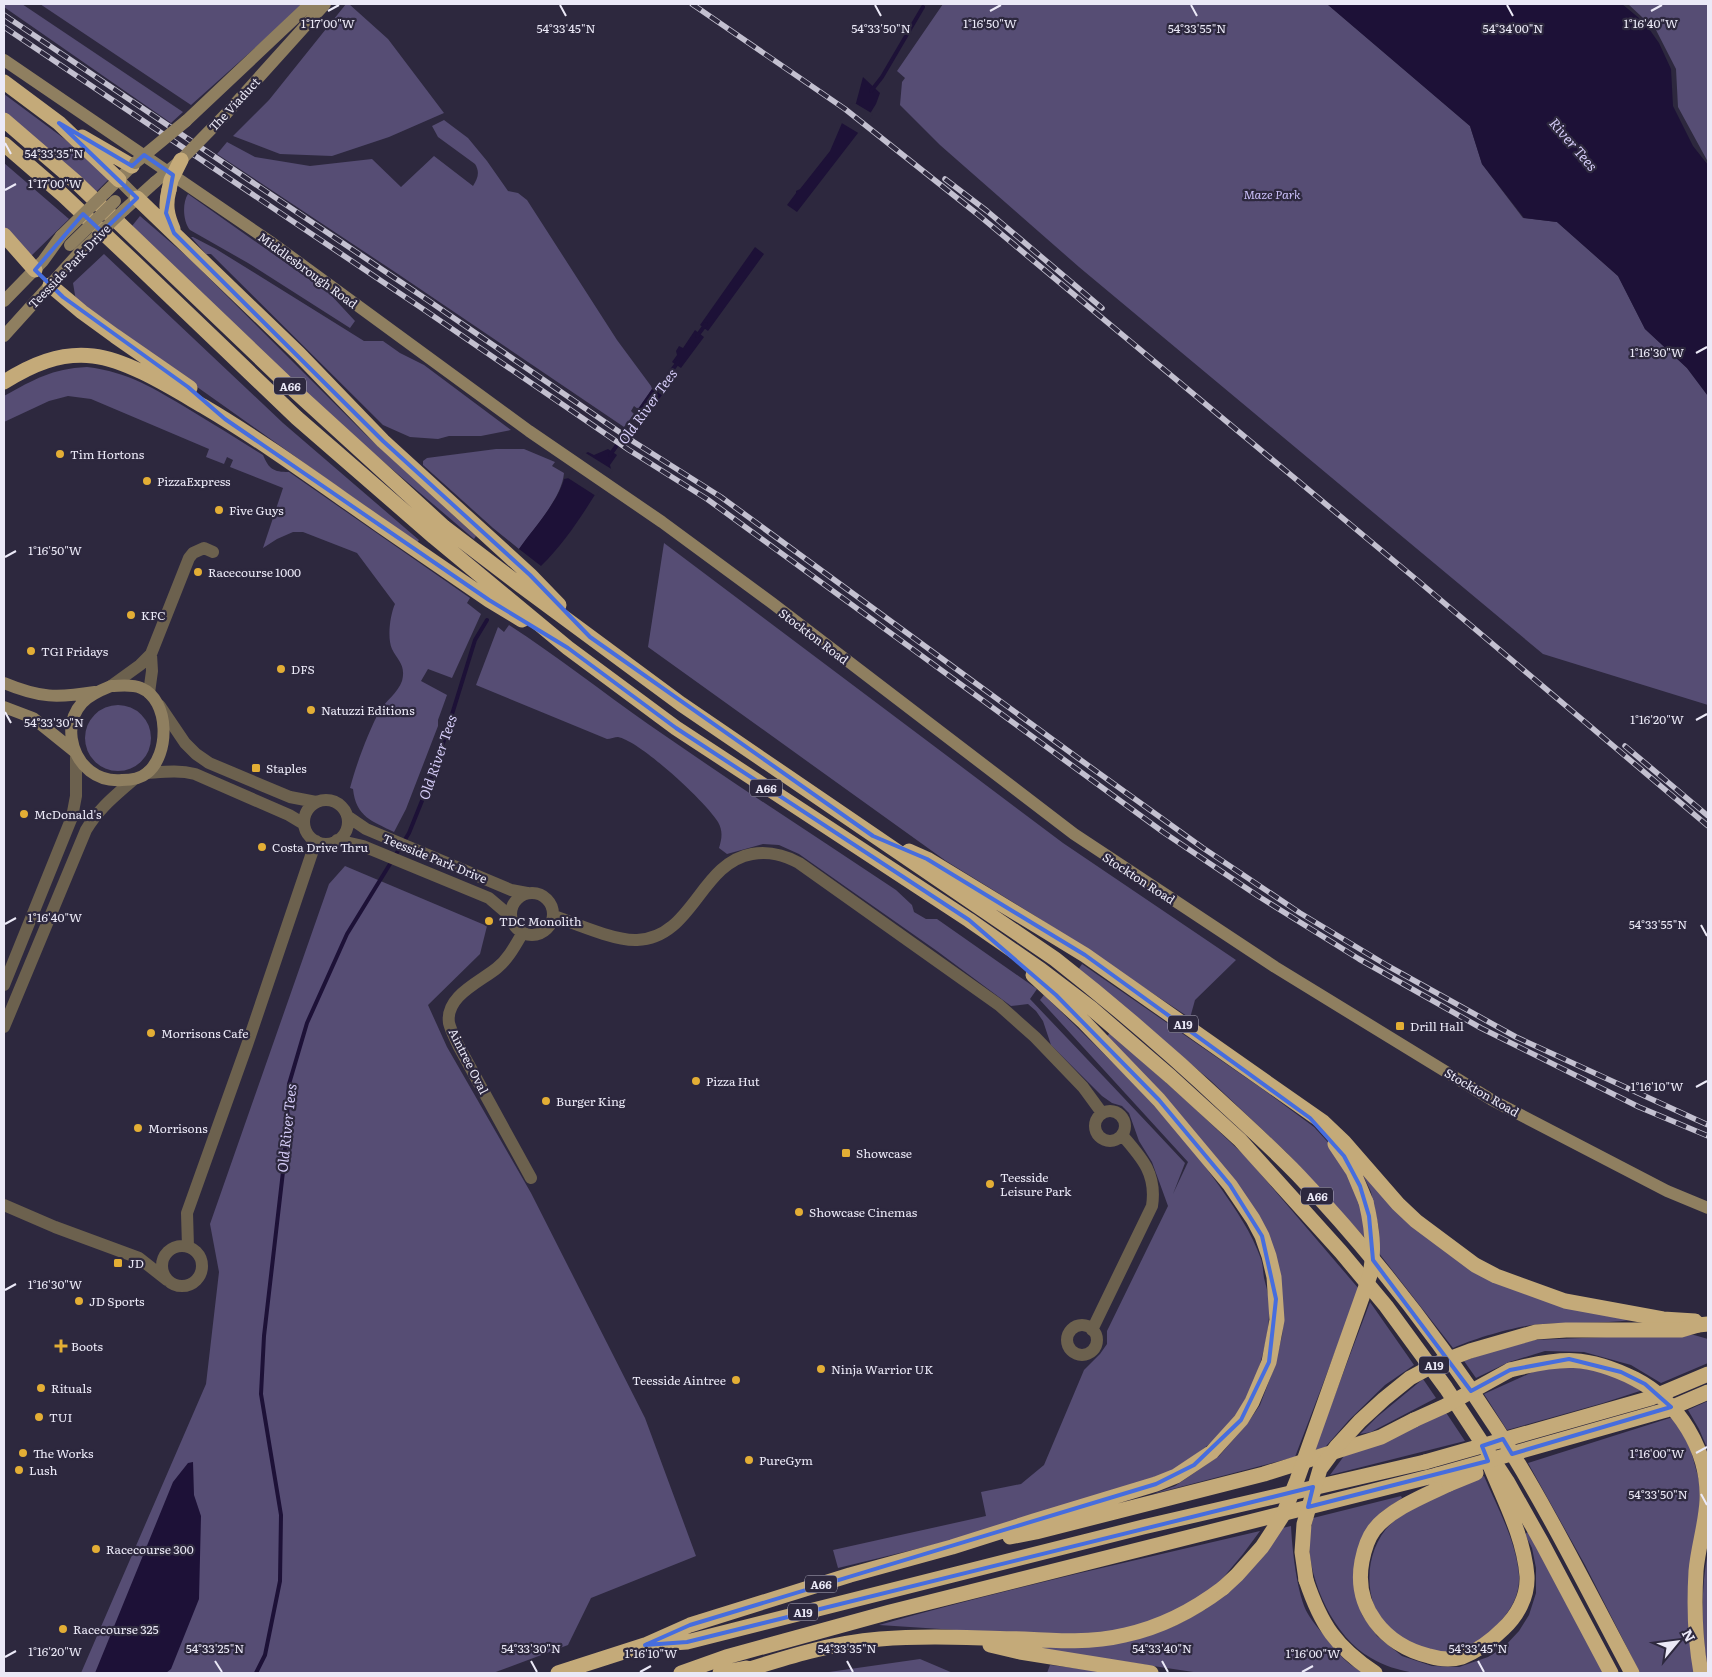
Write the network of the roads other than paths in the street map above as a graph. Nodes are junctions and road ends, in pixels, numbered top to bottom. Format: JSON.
{"nodes":[{"id":1,"x":310,"y":4,"type":"edge"},
{"id":2,"x":325,"y":4,"type":"edge"},
{"id":3,"x":4,"y":60,"type":"edge"},
{"id":4,"x":4,"y":82,"type":"edge"},
{"id":5,"x":4,"y":120,"type":"edge"},
{"id":6,"x":59,"y":123,"type":"junction"},
{"id":7,"x":4,"y":144,"type":"edge"},
{"id":8,"x":181,"y":160,"type":"junction"},
{"id":9,"x":134,"y":165,"type":"junction"},
{"id":10,"x":118,"y":180,"type":"junction"},
{"id":11,"x":110,"y":196,"type":"junction"},
{"id":12,"x":137,"y":198,"type":"junction"},
{"id":13,"x":174,"y":233,"type":"junction"},
{"id":14,"x":4,"y":235,"type":"edge"},
{"id":15,"x":70,"y":245,"type":"junction"},
{"id":16,"x":39,"y":266,"type":"junction"},
{"id":17,"x":50,"y":285,"type":"junction"},
{"id":18,"x":4,"y":301,"type":"edge"},
{"id":19,"x":4,"y":336,"type":"edge"},
{"id":20,"x":4,"y":382,"type":"edge"},
{"id":21,"x":225,"y":419,"type":"junction"},
{"id":22,"x":609,"y":485,"type":"joint"},
{"id":23,"x":213,"y":552,"type":"dead end"},
{"id":24,"x":590,"y":637,"type":"junction"},
{"id":25,"x":568,"y":648,"type":"junction"},
{"id":26,"x":151,"y":654,"type":"junction"},
{"id":27,"x":4,"y":683,"type":"edge"},
{"id":28,"x":111,"y":686,"type":"junction"},
{"id":29,"x":97,"y":692,"type":"junction"},
{"id":30,"x":153,"y":697,"type":"junction"},
{"id":31,"x":4,"y":706,"type":"edge"},
{"id":32,"x":75,"y":753,"type":"junction"},
{"id":33,"x":147,"y":774,"type":"junction"},
{"id":34,"x":133,"y":780,"type":"junction"},
{"id":35,"x":316,"y":802,"type":"junction"},
{"id":36,"x":347,"y":816,"type":"junction"},
{"id":37,"x":304,"y":824,"type":"junction"},
{"id":38,"x":873,"y":836,"type":"junction"},
{"id":39,"x":337,"y":840,"type":"junction"},
{"id":40,"x":316,"y":841,"type":"junction"},
{"id":41,"x":527,"y":893,"type":"junction"},
{"id":42,"x":510,"y":916,"type":"junction"},
{"id":43,"x":554,"y":916,"type":"junction"},
{"id":44,"x":969,"y":920,"type":"junction"},
{"id":45,"x":522,"y":934,"type":"junction"},
{"id":46,"x":4,"y":985,"type":"edge"},
{"id":47,"x":4,"y":1027,"type":"edge"},
{"id":48,"x":1281,"y":1093,"type":"junction"},
{"id":49,"x":1102,"y":1112,"type":"junction"},
{"id":50,"x":1122,"y":1134,"type":"junction"},
{"id":51,"x":531,"y":1178,"type":"dead end"},
{"id":52,"x":4,"y":1205,"type":"edge"},
{"id":53,"x":1708,"y":1208,"type":"edge"},
{"id":54,"x":188,"y":1247,"type":"junction"},
{"id":55,"x":168,"y":1252,"type":"junction"},
{"id":56,"x":139,"y":1258,"type":"junction"},
{"id":57,"x":167,"y":1280,"type":"junction"},
{"id":58,"x":1703,"y":1324,"type":"edge"},
{"id":59,"x":1092,"y":1330,"type":"dead end"},
{"id":60,"x":1708,"y":1374,"type":"edge"},
{"id":61,"x":1708,"y":1392,"type":"edge"},
{"id":62,"x":1475,"y":1430,"type":"junction"},
{"id":63,"x":1443,"y":1480,"type":"junction"},
{"id":64,"x":952,"y":1547,"type":"junction"},
{"id":65,"x":957,"y":1638,"type":"junction"},
{"id":66,"x":645,"y":1645,"type":"junction"},
{"id":67,"x":765,"y":1664,"type":"junction"},
{"id":68,"x":558,"y":1673,"type":"edge"},
{"id":69,"x":681,"y":1673,"type":"edge"},
{"id":70,"x":720,"y":1673,"type":"edge"},
{"id":71,"x":737,"y":1673,"type":"edge"},
{"id":72,"x":1151,"y":1673,"type":"edge"},
{"id":73,"x":1375,"y":1673,"type":"edge"},
{"id":74,"x":1611,"y":1673,"type":"edge"},
{"id":75,"x":1632,"y":1673,"type":"edge"},
{"id":76,"x":1701,"y":1673,"type":"edge"}],
"edges":[{"from":1,"to":9,"type":"main road","name":"The Viaduct","bridge":true},
{"from":2,"to":8,"type":"main road","name":"The Viaduct","bridge":true},
{"from":3,"to":22,"type":"main road","name":"Middlesbrough Road"},
{"from":4,"to":6,"type":"highway"},
{"from":5,"to":24,"type":"highway","number":"A66"},
{"from":6,"to":9,"type":"highway"},
{"from":6,"to":10,"type":"highway"},
{"from":7,"to":25,"type":"highway","number":"A66"},
{"from":8,"to":12,"type":"main road","name":"The Viaduct","bridge":true},
{"from":8,"to":13,"type":"highway","bridge":true},
{"from":9,"to":10,"type":"main road","name":"The Viaduct"},
{"from":10,"to":11,"type":"main road"},
{"from":10,"to":12,"type":"main road"},
{"from":11,"to":12,"type":"main road"},
{"from":11,"to":15,"type":"main road","bridge":true},
{"from":12,"to":13,"type":"highway","number":"A66"},
{"from":12,"to":15,"type":"main road","name":"Teesside Park Drive","bridge":true},
{"from":13,"to":24,"type":"highway","number":"A66"},
{"from":14,"to":16,"type":"highway"},
{"from":15,"to":16,"type":"main road","name":"Teesside Park Drive"},
{"from":15,"to":17,"type":"main road","name":"Teesside Park Drive"},
{"from":16,"to":17,"type":"main road"},
{"from":16,"to":18,"type":"main road","name":"Teesside Park Drive"},
{"from":17,"to":19,"type":"main road","name":"Teesside Park Drive"},
{"from":17,"to":21,"type":"highway","number":"A66"},
{"from":20,"to":21,"type":"highway"},
{"from":21,"to":25,"type":"highway","number":"A66"},
{"from":22,"to":53,"type":"main road","name":"Stockton Road"},
{"from":23,"to":26,"type":"street"},
{"from":24,"to":38,"type":"highway","number":"A66"},
{"from":25,"to":44,"type":"highway","number":"A66"},
{"from":26,"to":28,"type":"street"},
{"from":26,"to":30,"type":"street"},
{"from":27,"to":29,"type":"main road"},
{"from":28,"to":29,"type":"main road"},
{"from":28,"to":30,"type":"main road"},
{"from":29,"to":32,"type":"main road"},
{"from":30,"to":33,"type":"main road"},
{"from":30,"to":35,"type":"street"},
{"from":31,"to":32,"type":"main road"},
{"from":32,"to":34,"type":"main road"},
{"from":32,"to":46,"type":"street"},
{"from":33,"to":34,"type":"main road"},
{"from":33,"to":37,"type":"street"},
{"from":34,"to":47,"type":"street"},
{"from":35,"to":36,"type":"street"},
{"from":35,"to":37,"type":"street"},
{"from":36,"to":39,"type":"street"},
{"from":36,"to":41,"type":"street","name":"Teesside Park Drive"},
{"from":37,"to":40,"type":"street"},
{"from":38,"to":48,"type":"highway","number":"A19"},
{"from":38,"to":75,"type":"highway","number":"A66"},
{"from":39,"to":40,"type":"street"},
{"from":39,"to":42,"type":"street","name":"Teesside Park Drive"},
{"from":40,"to":54,"type":"street"},
{"from":41,"to":42,"type":"street"},
{"from":41,"to":43,"type":"street"},
{"from":42,"to":45,"type":"street"},
{"from":43,"to":45,"type":"street"},
{"from":43,"to":49,"type":"street"},
{"from":44,"to":62,"type":"highway","number":"A66"},
{"from":44,"to":64,"type":"highway","number":"A66"},
{"from":45,"to":51,"type":"street","name":"Aintree Oval"},
{"from":48,"to":58,"type":"highway","number":"A19"},
{"from":48,"to":65,"type":"highway","number":"A19","bridge":true},
{"from":49,"to":50,"type":"street"},
{"from":49,"to":50,"type":"street"},
{"from":50,"to":59,"type":"street"},
{"from":52,"to":56,"type":"street"},
{"from":54,"to":55,"type":"street"},
{"from":54,"to":57,"type":"street"},
{"from":55,"to":56,"type":"street"},
{"from":55,"to":57,"type":"street"},
{"from":56,"to":57,"type":"street"},
{"from":58,"to":73,"type":"highway","number":"A19","bridge":true},
{"from":60,"to":66,"type":"highway","number":"A19","bridge":true},
{"from":61,"to":63,"type":"highway","number":"A66","bridge":true},
{"from":62,"to":63,"type":"highway","number":"A66"},
{"from":62,"to":74,"type":"highway","number":"A66"},
{"from":63,"to":69,"type":"highway","number":"A19"},
{"from":64,"to":66,"type":"highway","number":"A66"},
{"from":64,"to":76,"type":"highway","number":"A66","bridge":true},
{"from":65,"to":67,"type":"highway","number":"A19"},
{"from":65,"to":72,"type":"highway","number":"A19"},
{"from":66,"to":68,"type":"highway","number":"A19"},
{"from":67,"to":70,"type":"highway","number":"A19"},
{"from":67,"to":71,"type":"highway","number":"A19"}]}
